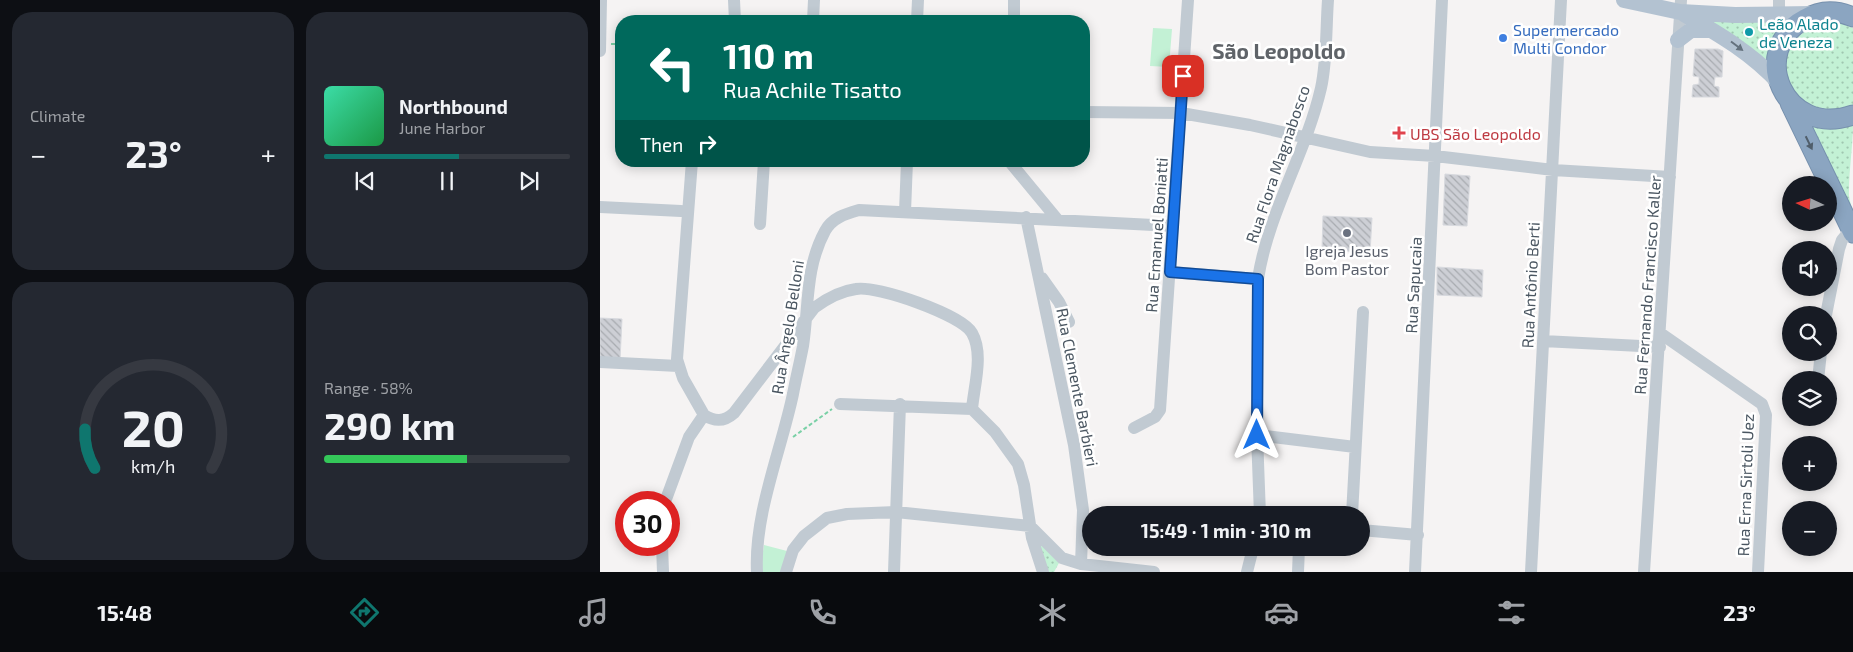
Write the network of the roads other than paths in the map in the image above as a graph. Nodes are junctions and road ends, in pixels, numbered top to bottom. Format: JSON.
{"nodes":[{"id":1,"x":601,"y":0,"type":"edge"},
{"id":2,"x":734,"y":0,"type":"edge"},
{"id":3,"x":814,"y":0,"type":"edge"},
{"id":4,"x":918,"y":0,"type":"edge"},
{"id":5,"x":1014,"y":0,"type":"edge"},
{"id":6,"x":1188,"y":0,"type":"edge"},
{"id":7,"x":1328,"y":0,"type":"edge"},
{"id":8,"x":1442,"y":0,"type":"edge"},
{"id":9,"x":1561,"y":0,"type":"edge"},
{"id":10,"x":1624,"y":0,"type":"edge"},
{"id":11,"x":1848,"y":0,"type":"edge"},
{"id":12,"x":1680,"y":6,"type":"edge"},
{"id":13,"x":1779,"y":7,"type":"edge"},
{"id":14,"x":1819,"y":13,"type":"junction"},
{"id":15,"x":735,"y":15,"type":"edge"},
{"id":16,"x":813,"y":15,"type":"edge"},
{"id":17,"x":917,"y":15,"type":"edge"},
{"id":18,"x":1014,"y":15,"type":"edge"},
{"id":19,"x":1853,"y":16,"type":"edge"},
{"id":20,"x":1711,"y":30,"type":"junction"},
{"id":21,"x":1678,"y":40,"type":"junction"},
{"id":22,"x":600,"y":51,"type":"edge"},
{"id":23,"x":1784,"y":92,"type":"junction"},
{"id":24,"x":1090,"y":112,"type":"edge"},
{"id":25,"x":1181,"y":113,"type":"junction"},
{"id":26,"x":1853,"y":115,"type":"edge"},
{"id":27,"x":1306,"y":137,"type":"junction"},
{"id":28,"x":1435,"y":156,"type":"junction"},
{"id":29,"x":691,"y":167,"type":"edge"},
{"id":30,"x":764,"y":167,"type":"edge"},
{"id":31,"x":907,"y":167,"type":"edge"},
{"id":32,"x":1014,"y":167,"type":"edge"},
{"id":33,"x":1553,"y":170,"type":"junction"},
{"id":34,"x":1670,"y":177,"type":"junction"},
{"id":35,"x":600,"y":207,"type":"edge"},
{"id":36,"x":681,"y":211,"type":"dead end"},
{"id":37,"x":905,"y":212,"type":"junction"},
{"id":38,"x":1026,"y":218,"type":"junction"},
{"id":39,"x":1057,"y":219,"type":"junction"},
{"id":40,"x":760,"y":224,"type":"dead end"},
{"id":41,"x":1173,"y":226,"type":"junction"},
{"id":42,"x":1852,"y":231,"type":"edge"},
{"id":43,"x":1170,"y":272,"type":"junction"},
{"id":44,"x":1040,"y":274,"type":"junction"},
{"id":45,"x":1258,"y":279,"type":"junction"},
{"id":46,"x":1828,"y":306,"type":"edge"},
{"id":47,"x":1363,"y":312,"type":"dead end"},
{"id":48,"x":804,"y":320,"type":"junction"},
{"id":49,"x":1069,"y":322,"type":"dead end"},
{"id":50,"x":1660,"y":333,"type":"junction"},
{"id":51,"x":1543,"y":341,"type":"junction"},
{"id":52,"x":1660,"y":347,"type":"junction"},
{"id":53,"x":600,"y":362,"type":"edge"},
{"id":54,"x":678,"y":366,"type":"junction"},
{"id":55,"x":840,"y":404,"type":"road end"},
{"id":56,"x":900,"y":404,"type":"junction"},
{"id":57,"x":972,"y":409,"type":"junction"},
{"id":58,"x":704,"y":415,"type":"junction"},
{"id":59,"x":1134,"y":428,"type":"dead end"},
{"id":60,"x":1257,"y":435,"type":"junction"},
{"id":61,"x":1355,"y":447,"type":"junction"},
{"id":62,"x":669,"y":491,"type":"edge"},
{"id":63,"x":1260,"y":506,"type":"edge"},
{"id":64,"x":1352,"y":506,"type":"edge"},
{"id":65,"x":896,"y":512,"type":"junction"},
{"id":66,"x":1030,"y":526,"type":"junction"},
{"id":67,"x":1370,"y":531,"type":"edge"},
{"id":68,"x":1418,"y":535,"type":"junction"},
{"id":69,"x":662,"y":556,"type":"edge"},
{"id":70,"x":1251,"y":556,"type":"edge"},
{"id":71,"x":1299,"y":556,"type":"edge"},
{"id":72,"x":1081,"y":564,"type":"junction"},
{"id":73,"x":663,"y":572,"type":"edge"},
{"id":74,"x":757,"y":572,"type":"edge"},
{"id":75,"x":786,"y":572,"type":"edge"},
{"id":76,"x":894,"y":572,"type":"edge"},
{"id":77,"x":1043,"y":572,"type":"edge"},
{"id":78,"x":1154,"y":572,"type":"edge"},
{"id":79,"x":1247,"y":572,"type":"edge"},
{"id":80,"x":1298,"y":572,"type":"edge"},
{"id":81,"x":1415,"y":572,"type":"edge"},
{"id":82,"x":1531,"y":572,"type":"edge"},
{"id":83,"x":1644,"y":572,"type":"edge"},
{"id":84,"x":1758,"y":572,"type":"edge"}],
"edges":[{"from":1,"to":22,"type":"street"},
{"from":2,"to":15,"type":"street"},
{"from":3,"to":16,"type":"street"},
{"from":4,"to":17,"type":"street"},
{"from":5,"to":18,"type":"street"},
{"from":6,"to":25,"type":"street","name":"Rua Emanuel Boniatti"},
{"from":7,"to":27,"type":"street","name":"Rua Flora Magnabosco"},
{"from":8,"to":28,"type":"street","name":"Rua Sapucaia"},
{"from":9,"to":33,"type":"street","name":"Rua Antônio Berti"},
{"from":10,"to":12,"type":"main road"},
{"from":11,"to":14,"type":"highway"},
{"from":12,"to":13,"type":"main road"},
{"from":12,"to":20,"type":"main road"},
{"from":12,"to":21,"type":"street","name":"Rua Fernando Francisco Kaller"},
{"from":13,"to":14,"type":"main road"},
{"from":14,"to":19,"type":"highway"},
{"from":14,"to":23,"type":"highway"},
{"from":20,"to":21,"type":"main road"},
{"from":20,"to":23,"type":"main road","one_way":true},
{"from":21,"to":34,"type":"street","name":"Rua Fernando Francisco Kaller"},
{"from":23,"to":26,"type":"highway"},
{"from":23,"to":42,"type":"highway","one_way":true},
{"from":24,"to":25,"type":"street"},
{"from":25,"to":27,"type":"street"},
{"from":25,"to":41,"type":"street","name":"Rua Emanuel Boniatti"},
{"from":27,"to":28,"type":"street"},
{"from":27,"to":45,"type":"street","name":"Rua Flora Magnabosco"},
{"from":28,"to":33,"type":"street"},
{"from":28,"to":68,"type":"street","name":"Rua Sapucaia"},
{"from":29,"to":54,"type":"street"},
{"from":30,"to":40,"type":"street"},
{"from":31,"to":37,"type":"street"},
{"from":32,"to":39,"type":"street"},
{"from":33,"to":34,"type":"street"},
{"from":33,"to":51,"type":"street","name":"Rua Antônio Berti"},
{"from":34,"to":50,"type":"street","name":"Rua Fernando Francisco Kaller"},
{"from":35,"to":36,"type":"street"},
{"from":37,"to":38,"type":"street","name":"Rua Ângelo Belloni"},
{"from":37,"to":48,"type":"street","name":"Rua Ângelo Belloni"},
{"from":38,"to":39,"type":"street","name":"Rua Ângelo Belloni"},
{"from":38,"to":44,"type":"street","name":"Rua Clemente Barbieri"},
{"from":39,"to":41,"type":"street","name":"Rua Ângelo Belloni"},
{"from":41,"to":43,"type":"street","name":"Rua Emanuel Boniatti"},
{"from":42,"to":46,"type":"street"},
{"from":43,"to":45,"type":"street"},
{"from":43,"to":59,"type":"street","name":"Rua Emanuel Boniatti"},
{"from":44,"to":49,"type":"street"},
{"from":44,"to":72,"type":"street","name":"Rua Clemente Barbieri"},
{"from":45,"to":60,"type":"street","name":"Rua Flora Magnabosco"},
{"from":47,"to":61,"type":"street"},
{"from":48,"to":57,"type":"street"},
{"from":48,"to":58,"type":"street"},
{"from":48,"to":74,"type":"street","name":"Rua Ângelo Belloni"},
{"from":50,"to":52,"type":"street","name":"Rua Fernando Francisco Kaller"},
{"from":50,"to":84,"type":"street","name":"Rua Erna Sirtoli Uez"},
{"from":51,"to":52,"type":"street"},
{"from":51,"to":82,"type":"street","name":"Rua Antônio Berti"},
{"from":52,"to":83,"type":"street","name":"Rua Fernando Francisco Kaller"},
{"from":53,"to":54,"type":"street"},
{"from":54,"to":58,"type":"street"},
{"from":55,"to":56,"type":"street"},
{"from":56,"to":57,"type":"street"},
{"from":56,"to":65,"type":"street"},
{"from":57,"to":66,"type":"street"},
{"from":58,"to":62,"type":"street"},
{"from":60,"to":61,"type":"street"},
{"from":60,"to":63,"type":"street","name":"Rua Flora Magnabosco"},
{"from":61,"to":64,"type":"street"},
{"from":65,"to":66,"type":"street"},
{"from":65,"to":75,"type":"street"},
{"from":65,"to":76,"type":"street"},
{"from":66,"to":72,"type":"street"},
{"from":66,"to":77,"type":"street"},
{"from":67,"to":68,"type":"street"},
{"from":68,"to":81,"type":"street","name":"Rua Sapucaia"},
{"from":69,"to":73,"type":"street"},
{"from":70,"to":79,"type":"street"},
{"from":71,"to":80,"type":"street"},
{"from":72,"to":78,"type":"street"}]}
